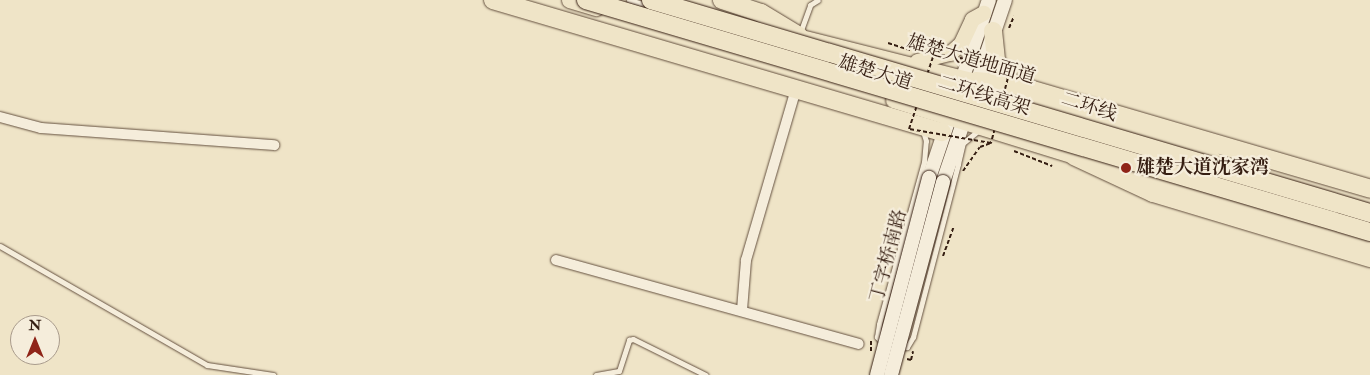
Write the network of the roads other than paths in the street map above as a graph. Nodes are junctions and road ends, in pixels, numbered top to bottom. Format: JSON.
{"nodes":[{"id":1,"x":493,"y":0,"type":"edge"},
{"id":2,"x":569,"y":0,"type":"edge"},
{"id":3,"x":586,"y":0,"type":"edge"},
{"id":4,"x":629,"y":0,"type":"edge"},
{"id":5,"x":651,"y":0,"type":"edge"},
{"id":6,"x":673,"y":0,"type":"edge"},
{"id":7,"x":722,"y":0,"type":"edge"},
{"id":8,"x":818,"y":0,"type":"edge"},
{"id":9,"x":1005,"y":0,"type":"edge"},
{"id":10,"x":986,"y":7,"type":"edge"},
{"id":11,"x":1001,"y":30,"type":"junction"},
{"id":12,"x":799,"y":36,"type":"junction"},
{"id":13,"x":907,"y":61,"type":"junction"},
{"id":14,"x":1013,"y":73,"type":"junction"},
{"id":15,"x":968,"y":78,"type":"junction"},
{"id":16,"x":796,"y":89,"type":"junction"},
{"id":17,"x":954,"y":96,"type":"junction"},
{"id":18,"x":970,"y":101,"type":"junction"},
{"id":19,"x":0,"y":117,"type":"edge"},
{"id":20,"x":962,"y":122,"type":"junction"},
{"id":21,"x":983,"y":128,"type":"junction"},
{"id":22,"x":915,"y":129,"type":"junction"},
{"id":23,"x":942,"y":132,"type":"junction"},
{"id":24,"x":274,"y":145,"type":"dead end"},
{"id":25,"x":953,"y":150,"type":"junction"},
{"id":26,"x":1074,"y":156,"type":"junction"},
{"id":27,"x":924,"y":162,"type":"junction"},
{"id":28,"x":958,"y":164,"type":"junction"},
{"id":29,"x":1179,"y":165,"type":"dead end"},
{"id":30,"x":1218,"y":177,"type":"dead end"},
{"id":31,"x":1370,"y":189,"type":"edge"},
{"id":32,"x":1313,"y":206,"type":"dead end"},
{"id":33,"x":1370,"y":206,"type":"edge"},
{"id":34,"x":1370,"y":213,"type":"edge"},
{"id":35,"x":1341,"y":215,"type":"dead end"},
{"id":36,"x":1370,"y":224,"type":"edge"},
{"id":37,"x":1370,"y":232,"type":"edge"},
{"id":38,"x":1370,"y":243,"type":"edge"},
{"id":39,"x":0,"y":246,"type":"edge"},
{"id":40,"x":1370,"y":258,"type":"edge"},
{"id":41,"x":556,"y":260,"type":"dead end"},
{"id":42,"x":742,"y":310,"type":"junction"},
{"id":43,"x":859,"y":344,"type":"dead end"},
{"id":44,"x":273,"y":375,"type":"edge"},
{"id":45,"x":596,"y":375,"type":"edge"},
{"id":46,"x":706,"y":375,"type":"edge"},
{"id":47,"x":877,"y":375,"type":"edge"},
{"id":48,"x":891,"y":375,"type":"edge"}],
"edges":[{"from":1,"to":16,"type":"highway"},
{"from":2,"to":23,"type":"main road","name":"雄楚大道"},
{"from":3,"to":37,"type":"highway","name":"二环线高架","bridge":true},
{"from":4,"to":17,"type":"lane"},
{"from":5,"to":34,"type":"highway","name":"二环线","bridge":true},
{"from":6,"to":12,"type":"main road","name":"雄楚大道地面道"},
{"from":7,"to":12,"type":"highway"},
{"from":8,"to":12,"type":"lane"},
{"from":9,"to":11,"type":"main road"},
{"from":10,"to":13,"type":"main road"},
{"from":10,"to":15,"type":"main road"},
{"from":11,"to":14,"type":"highway"},
{"from":11,"to":15,"type":"main road"},
{"from":12,"to":13,"type":"main road","name":"雄楚大道地面道"},
{"from":13,"to":15,"type":"main road","name":"雄楚大道地面道"},
{"from":14,"to":15,"type":"highway"},
{"from":14,"to":31,"type":"highway"},
{"from":15,"to":17,"type":"main road","name":"丁字桥南路"},
{"from":15,"to":18,"type":"main road","name":"丁字桥南路"},
{"from":15,"to":33,"type":"main road","name":"雄楚大道地面道"},
{"from":16,"to":22,"type":"highway"},
{"from":16,"to":42,"type":"street"},
{"from":17,"to":18,"type":"lane"},
{"from":17,"to":23,"type":"main road","name":"丁字桥南路"},
{"from":18,"to":20,"type":"main road","name":"丁字桥南路"},
{"from":18,"to":29,"type":"lane"},
{"from":19,"to":24,"type":"street"},
{"from":20,"to":21,"type":"main road","name":"雄楚大道"},
{"from":20,"to":23,"type":"main road","name":"雄楚大道"},
{"from":20,"to":25,"type":"main road","name":"丁字桥南路"},
{"from":21,"to":26,"type":"main road","name":"雄楚大道"},
{"from":21,"to":28,"type":"lane"},
{"from":22,"to":23,"type":"highway"},
{"from":22,"to":27,"type":"lane"},
{"from":23,"to":27,"type":"lane"},
{"from":23,"to":47,"type":"main road","name":"丁字桥南路","bridge":true},
{"from":25,"to":28,"type":"lane"},
{"from":25,"to":48,"type":"main road","name":"丁字桥南路","bridge":true},
{"from":26,"to":38,"type":"main road","name":"雄楚大道"},
{"from":26,"to":40,"type":"highway"},
{"from":27,"to":28,"type":"lane"},
{"from":30,"to":32,"type":"lane"},
{"from":35,"to":36,"type":"lane"},
{"from":39,"to":44,"type":"lane"},
{"from":41,"to":42,"type":"street"},
{"from":42,"to":43,"type":"street"},
{"from":45,"to":46,"type":"lane"}]}
